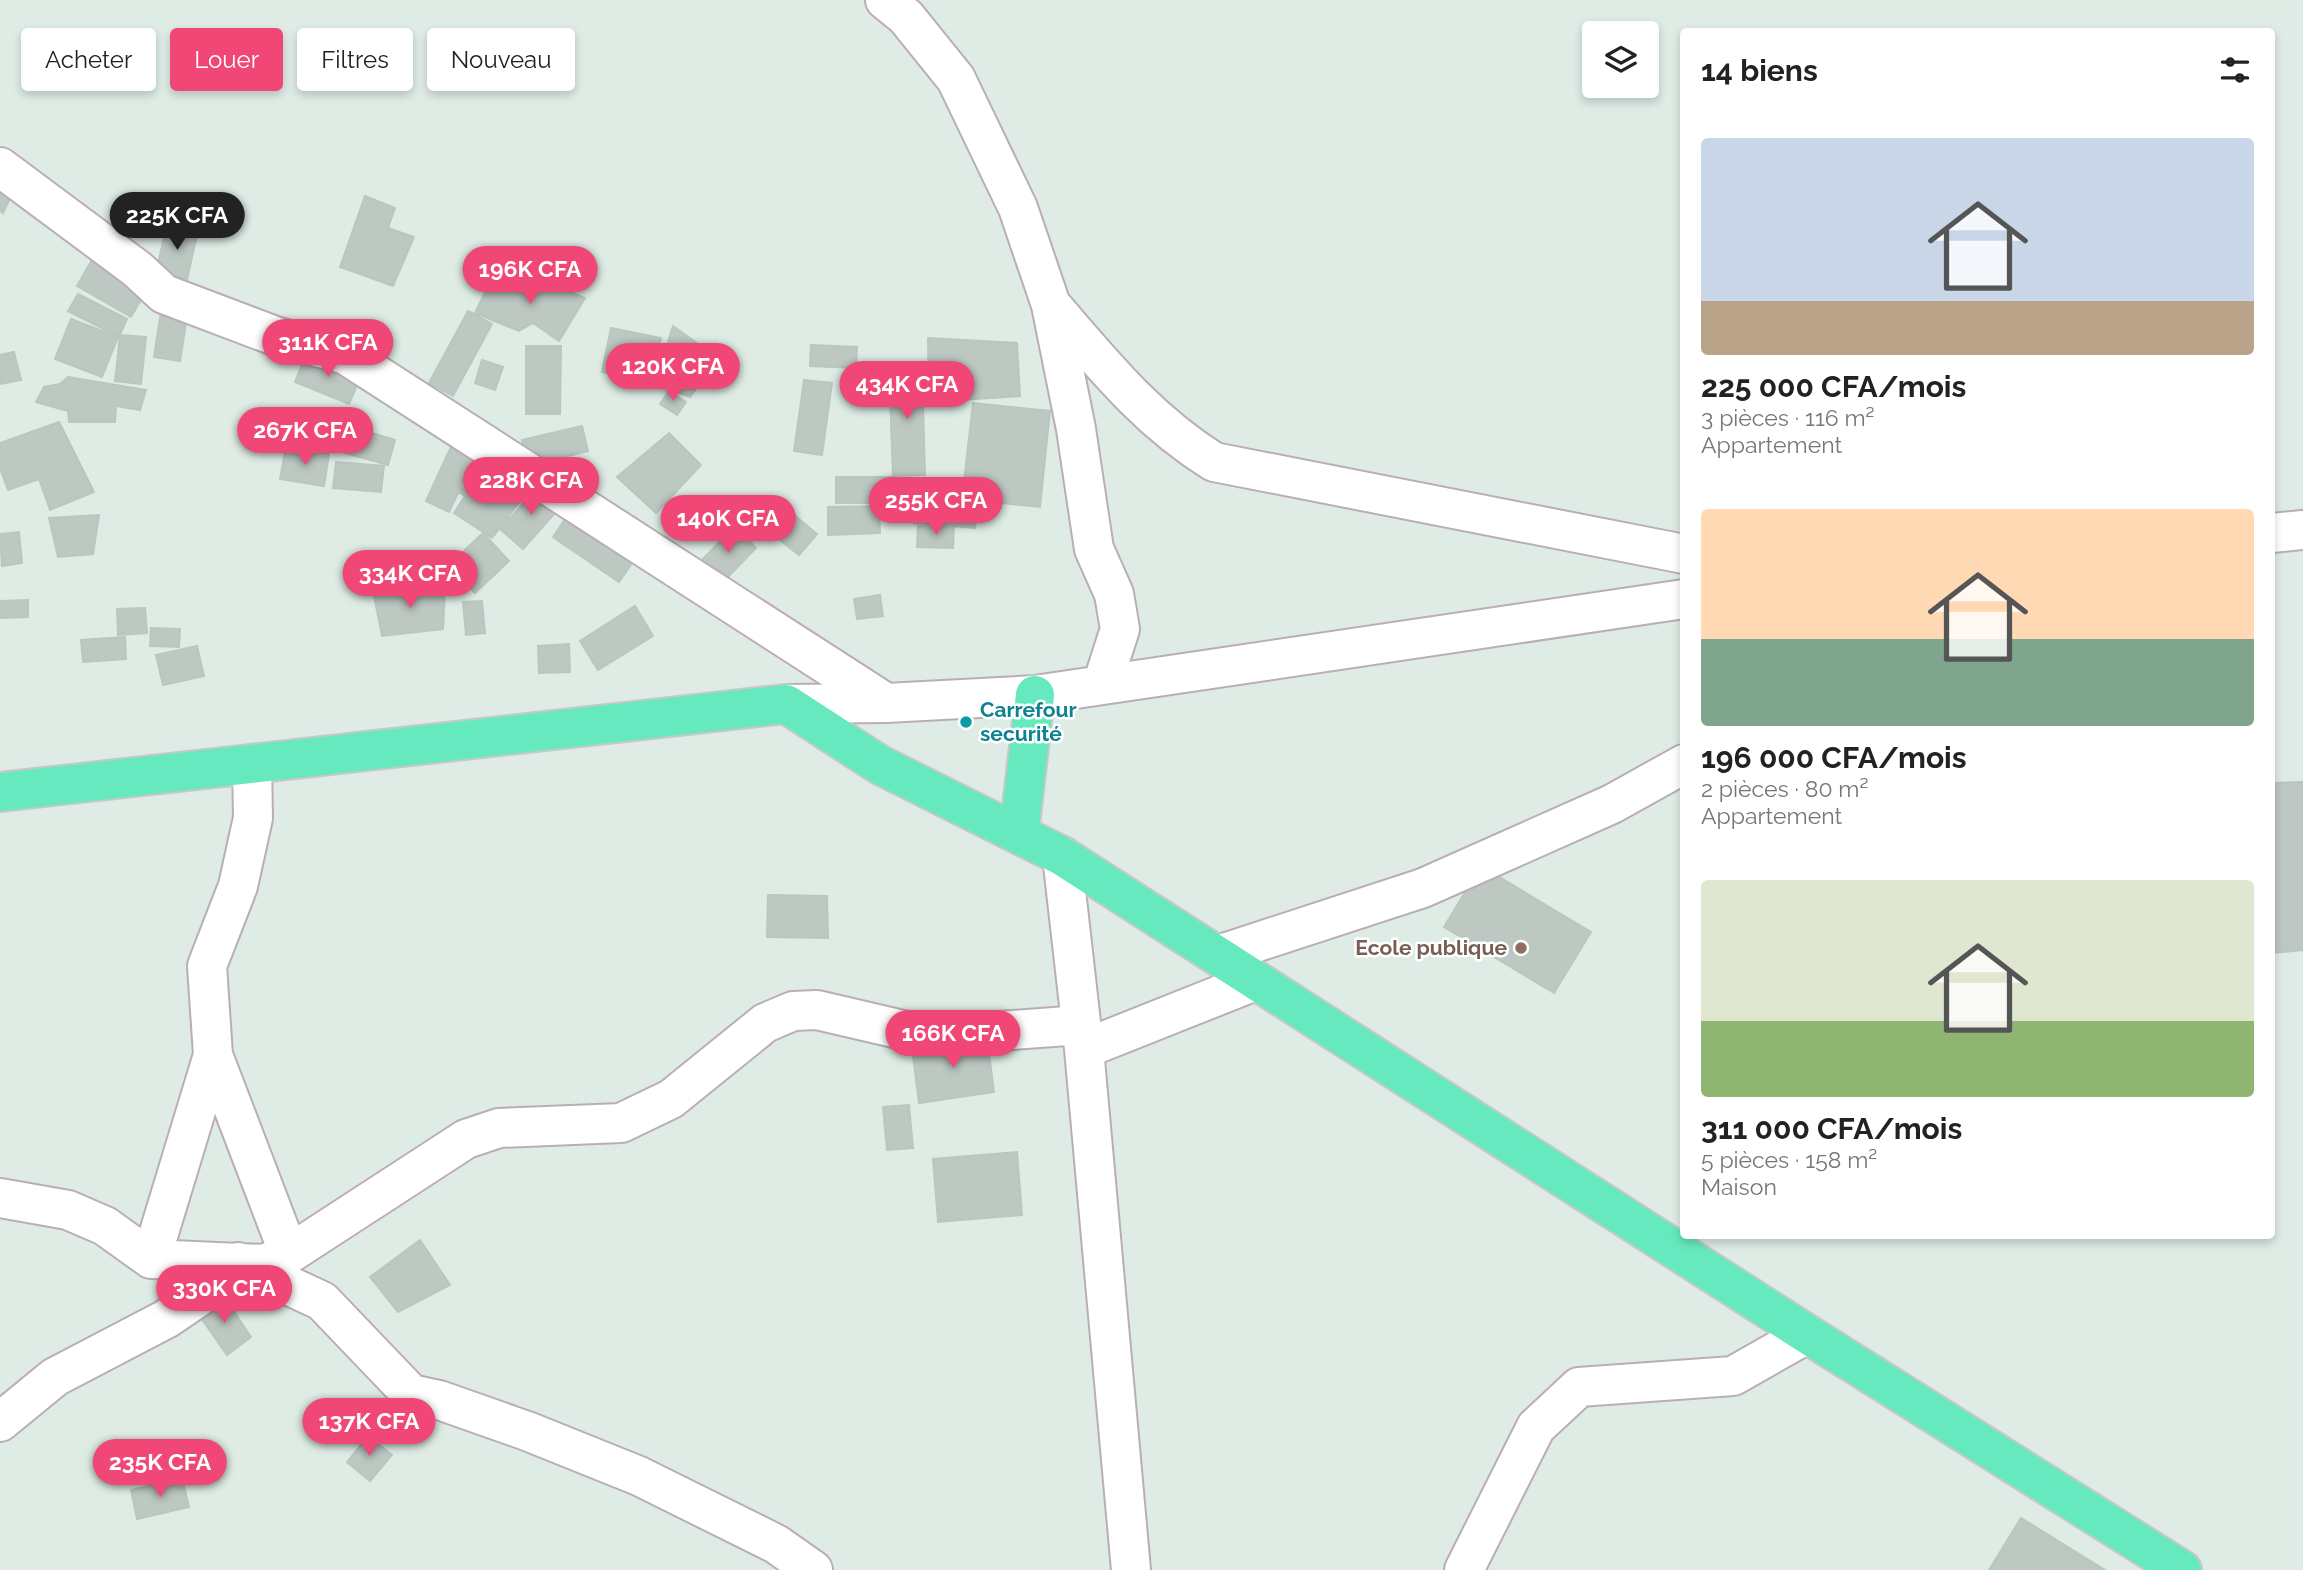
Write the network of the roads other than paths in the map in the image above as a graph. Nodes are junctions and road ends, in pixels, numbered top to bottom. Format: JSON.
{"nodes":[{"id":1,"x":885,"y":0,"type":"edge"},
{"id":2,"x":0,"y":167,"type":"edge"},
{"id":3,"x":1051,"y":305,"type":"junction"},
{"id":4,"x":2303,"y":530,"type":"edge"},
{"id":5,"x":2275,"y":533,"type":"edge"},
{"id":6,"x":1680,"y":553,"type":"edge"},
{"id":7,"x":1680,"y":600,"type":"edge"},
{"id":8,"x":1102,"y":685,"type":"junction"},
{"id":9,"x":1035,"y":695,"type":"junction"},
{"id":10,"x":886,"y":703,"type":"junction"},
{"id":11,"x":786,"y":704,"type":"junction"},
{"id":12,"x":252,"y":764,"type":"junction"},
{"id":13,"x":1680,"y":766,"type":"edge"},
{"id":14,"x":0,"y":792,"type":"edge"},
{"id":15,"x":1019,"y":833,"type":"junction"},
{"id":16,"x":1062,"y":856,"type":"junction"},
{"id":17,"x":1218,"y":955,"type":"junction"},
{"id":18,"x":1255,"y":981,"type":"junction"},
{"id":19,"x":1082,"y":1037,"type":"junction"},
{"id":20,"x":213,"y":1055,"type":"junction"},
{"id":21,"x":0,"y":1198,"type":"edge"},
{"id":22,"x":289,"y":1254,"type":"junction"},
{"id":23,"x":151,"y":1259,"type":"junction"},
{"id":24,"x":239,"y":1262,"type":"junction"},
{"id":25,"x":1807,"y":1334,"type":"junction"},
{"id":26,"x":0,"y":1422,"type":"edge"},
{"id":27,"x":813,"y":1570,"type":"edge"},
{"id":28,"x":1131,"y":1570,"type":"edge"},
{"id":29,"x":1464,"y":1570,"type":"edge"},
{"id":30,"x":2182,"y":1570,"type":"edge"}],
"edges":[{"from":1,"to":3,"type":"street"},
{"from":2,"to":10,"type":"street"},
{"from":3,"to":6,"type":"street"},
{"from":3,"to":8,"type":"street"},
{"from":4,"to":5,"type":"street"},
{"from":7,"to":8,"type":"street"},
{"from":8,"to":9,"type":"street"},
{"from":9,"to":10,"type":"street"},
{"from":9,"to":15,"type":"main road"},
{"from":10,"to":11,"type":"street"},
{"from":11,"to":12,"type":"main road"},
{"from":11,"to":15,"type":"main road"},
{"from":12,"to":14,"type":"main road"},
{"from":12,"to":20,"type":"street"},
{"from":13,"to":17,"type":"street"},
{"from":15,"to":16,"type":"main road"},
{"from":16,"to":17,"type":"main road"},
{"from":16,"to":19,"type":"street"},
{"from":17,"to":18,"type":"main road"},
{"from":18,"to":19,"type":"street"},
{"from":18,"to":25,"type":"main road"},
{"from":19,"to":22,"type":"street"},
{"from":19,"to":28,"type":"street"},
{"from":20,"to":22,"type":"street"},
{"from":20,"to":23,"type":"street"},
{"from":21,"to":23,"type":"street"},
{"from":22,"to":24,"type":"street"},
{"from":23,"to":24,"type":"street"},
{"from":24,"to":26,"type":"street"},
{"from":24,"to":27,"type":"street"},
{"from":25,"to":29,"type":"street"},
{"from":25,"to":30,"type":"main road"}]}
